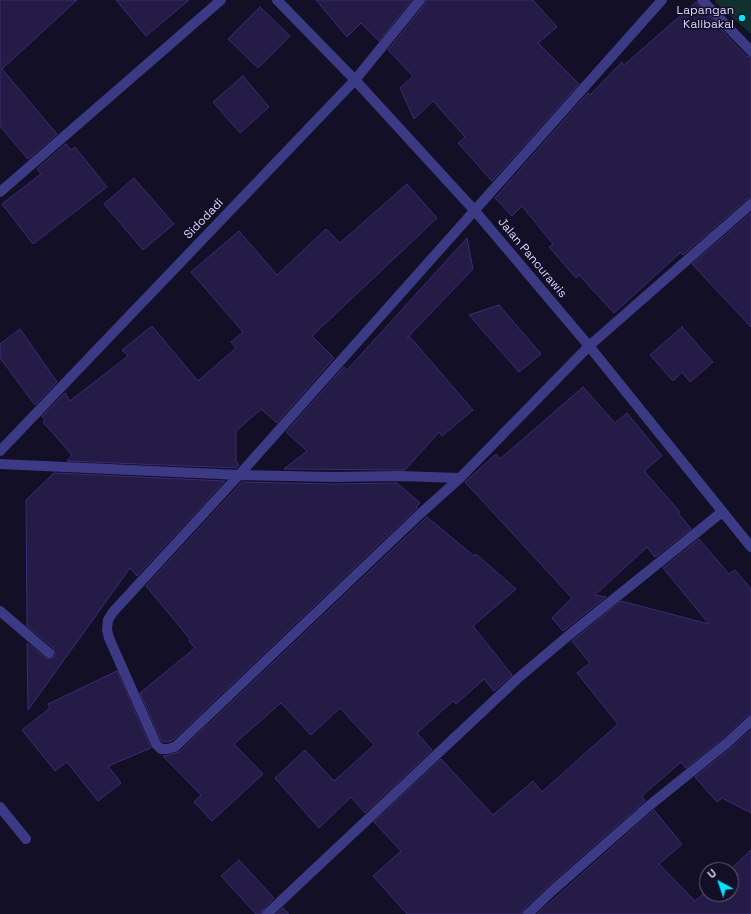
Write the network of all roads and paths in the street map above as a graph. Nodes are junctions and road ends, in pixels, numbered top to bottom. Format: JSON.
{"nodes":[{"id":1,"x":221,"y":0,"type":"edge"},
{"id":2,"x":277,"y":0,"type":"edge"},
{"id":3,"x":420,"y":0,"type":"edge"},
{"id":4,"x":662,"y":0,"type":"edge"},
{"id":5,"x":702,"y":0,"type":"edge"},
{"id":6,"x":751,"y":51,"type":"edge"},
{"id":7,"x":355,"y":80,"type":"junction"},
{"id":8,"x":0,"y":192,"type":"edge"},
{"id":9,"x":751,"y":204,"type":"edge"},
{"id":10,"x":475,"y":211,"type":"junction"},
{"id":11,"x":589,"y":346,"type":"junction"},
{"id":12,"x":0,"y":451,"type":"edge"},
{"id":13,"x":0,"y":464,"type":"edge"},
{"id":14,"x":239,"y":475,"type":"junction"},
{"id":15,"x":460,"y":478,"type":"junction"},
{"id":16,"x":722,"y":512,"type":"junction"},
{"id":17,"x":751,"y":546,"type":"edge"},
{"id":18,"x":0,"y":611,"type":"edge"},
{"id":19,"x":49,"y":653,"type":"dead end"},
{"id":20,"x":751,"y":721,"type":"edge"},
{"id":21,"x":0,"y":807,"type":"edge"},
{"id":22,"x":26,"y":839,"type":"dead end"},
{"id":23,"x":267,"y":914,"type":"edge"},
{"id":24,"x":528,"y":914,"type":"edge"}],
"edges":[{"from":1,"to":8,"type":"street"},
{"from":2,"to":7,"type":"street","name":"Jalan Pancurawis"},
{"from":3,"to":7,"type":"street","name":"Sidodadi"},
{"from":4,"to":10,"type":"street"},
{"from":5,"to":6,"type":"street"},
{"from":7,"to":10,"type":"street","name":"Jalan Pancurawis"},
{"from":7,"to":12,"type":"street","name":"Sidodadi"},
{"from":9,"to":11,"type":"street"},
{"from":10,"to":11,"type":"street","name":"Jalan Pancurawis"},
{"from":10,"to":14,"type":"street"},
{"from":11,"to":15,"type":"street"},
{"from":11,"to":16,"type":"street","name":"Jalan Pancurawis"},
{"from":13,"to":14,"type":"street"},
{"from":14,"to":15,"type":"street"},
{"from":14,"to":15,"type":"street"},
{"from":16,"to":17,"type":"street","name":"Jalan Pancurawis"},
{"from":16,"to":23,"type":"street"},
{"from":18,"to":19,"type":"street"},
{"from":20,"to":24,"type":"street"},
{"from":21,"to":22,"type":"street"}]}
